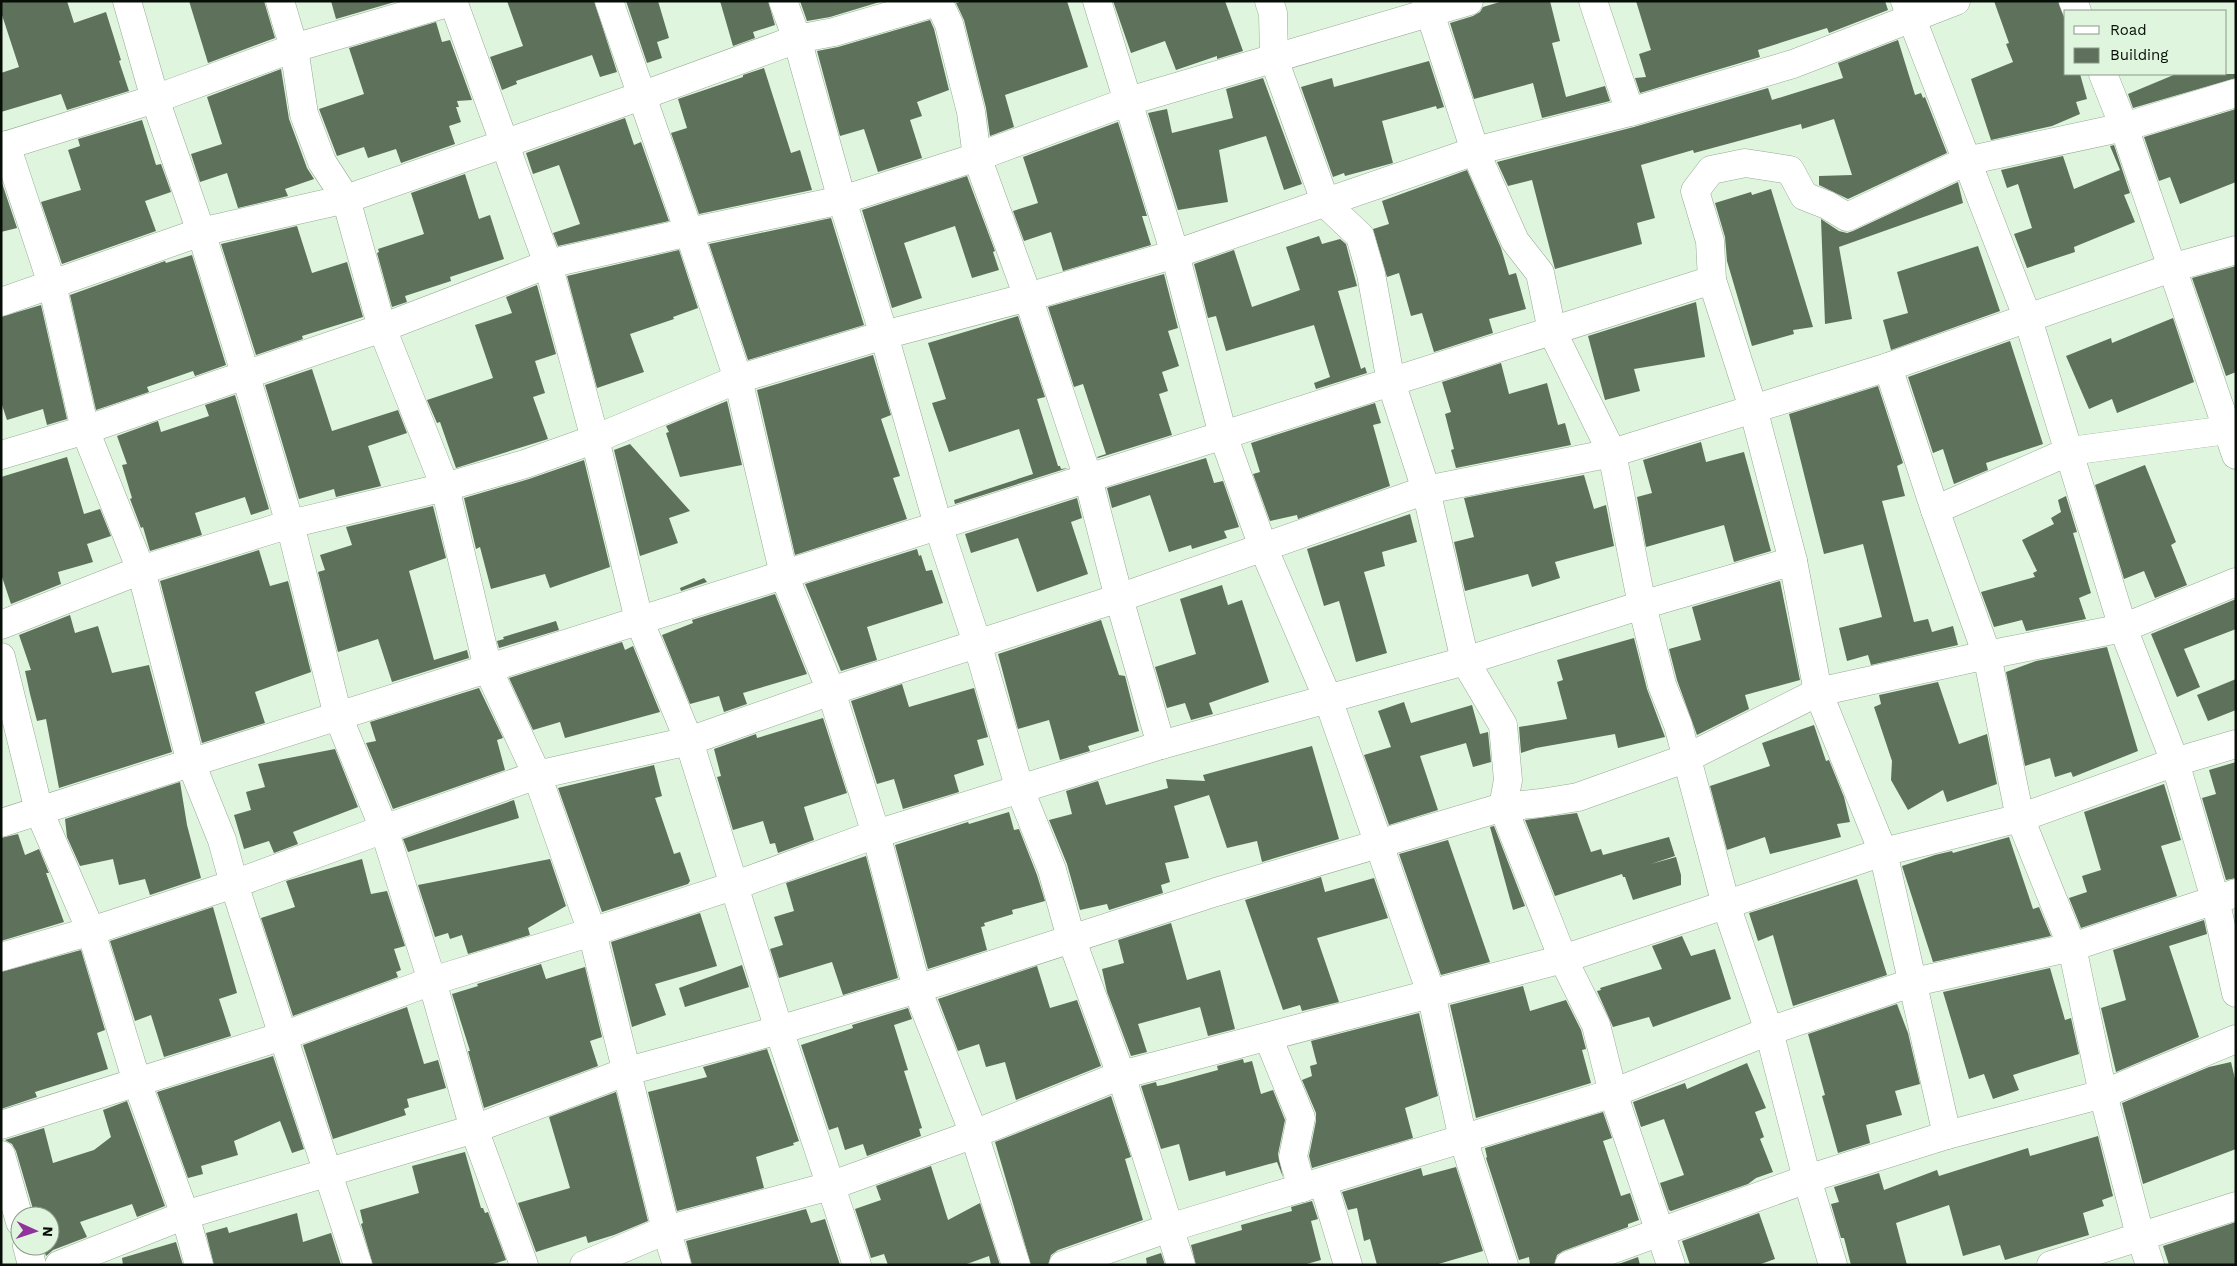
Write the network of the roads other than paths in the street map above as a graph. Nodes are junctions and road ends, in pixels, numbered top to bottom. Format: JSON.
{"nodes":[{"id":1,"x":127,"y":1,"type":"edge"},
{"id":2,"x":280,"y":1,"type":"edge"},
{"id":3,"x":453,"y":1,"type":"edge"},
{"id":4,"x":609,"y":1,"type":"edge"},
{"id":5,"x":783,"y":1,"type":"edge"},
{"id":6,"x":1097,"y":1,"type":"edge"},
{"id":7,"x":1269,"y":1,"type":"edge"},
{"id":8,"x":1469,"y":1,"type":"edge"},
{"id":9,"x":1593,"y":1,"type":"edge"},
{"id":10,"x":1956,"y":1,"type":"edge"},
{"id":11,"x":939,"y":2,"type":"edge"},
{"id":12,"x":1428,"y":6,"type":"edge"},
{"id":13,"x":1907,"y":10,"type":"edge"},
{"id":14,"x":797,"y":39,"type":"junction"},
{"id":15,"x":294,"y":48,"type":"junction"},
{"id":16,"x":1274,"y":59,"type":"junction"},
{"id":17,"x":2103,"y":75,"type":"edge"},
{"id":18,"x":2236,"y":93,"type":"edge"},
{"id":19,"x":641,"y":96,"type":"junction"},
{"id":20,"x":155,"y":99,"type":"junction"},
{"id":21,"x":1129,"y":101,"type":"junction"},
{"id":22,"x":1630,"y":112,"type":"junction"},
{"id":23,"x":2124,"y":127,"type":"junction"},
{"id":24,"x":506,"y":144,"type":"junction"},
{"id":25,"x":4,"y":146,"type":"edge"},
{"id":26,"x":1475,"y":151,"type":"junction"},
{"id":27,"x":977,"y":157,"type":"junction"},
{"id":28,"x":1966,"y":161,"type":"junction"},
{"id":29,"x":346,"y":199,"type":"junction"},
{"id":30,"x":842,"y":200,"type":"junction"},
{"id":31,"x":1326,"y":204,"type":"junction"},
{"id":32,"x":201,"y":232,"type":"junction"},
{"id":33,"x":690,"y":232,"type":"junction"},
{"id":34,"x":2236,"y":250,"type":"edge"},
{"id":35,"x":1175,"y":254,"type":"junction"},
{"id":36,"x":548,"y":264,"type":"junction"},
{"id":37,"x":2170,"y":268,"type":"junction"},
{"id":38,"x":1712,"y":280,"type":"junction"},
{"id":39,"x":52,"y":284,"type":"junction"},
{"id":40,"x":1028,"y":297,"type":"junction"},
{"id":41,"x":1,"y":302,"type":"edge"},
{"id":42,"x":2028,"y":319,"type":"junction"},
{"id":43,"x":382,"y":328,"type":"junction"},
{"id":44,"x":1552,"y":331,"type":"junction"},
{"id":45,"x":884,"y":335,"type":"junction"},
{"id":46,"x":1888,"y":367,"type":"junction"},
{"id":47,"x":245,"y":374,"type":"junction"},
{"id":48,"x":738,"y":379,"type":"junction"},
{"id":49,"x":1392,"y":382,"type":"junction"},
{"id":50,"x":1753,"y":408,"type":"junction"},
{"id":51,"x":2231,"y":428,"type":"edge"},
{"id":52,"x":85,"y":430,"type":"junction"},
{"id":53,"x":1224,"y":435,"type":"junction"},
{"id":54,"x":595,"y":439,"type":"junction"},
{"id":55,"x":2070,"y":451,"type":"junction"},
{"id":56,"x":1612,"y":453,"type":"junction"},
{"id":57,"x":1,"y":455,"type":"edge"},
{"id":58,"x":2236,"y":455,"type":"edge"},
{"id":59,"x":1088,"y":478,"type":"junction"},
{"id":60,"x":444,"y":487,"type":"junction"},
{"id":61,"x":1426,"y":490,"type":"junction"},
{"id":62,"x":1935,"y":510,"type":"junction"},
{"id":63,"x":290,"y":524,"type":"junction"},
{"id":64,"x":938,"y":526,"type":"junction"},
{"id":65,"x":1263,"y":547,"type":"junction"},
{"id":66,"x":1793,"y":561,"type":"junction"},
{"id":67,"x":141,"y":570,"type":"junction"},
{"id":68,"x":784,"y":574,"type":"junction"},
{"id":69,"x":2236,"y":582,"type":"edge"},
{"id":70,"x":1119,"y":598,"type":"junction"},
{"id":71,"x":1642,"y":605,"type":"junction"},
{"id":72,"x":639,"y":620,"type":"junction"},
{"id":73,"x":1,"y":624,"type":"edge"},
{"id":74,"x":2123,"y":628,"type":"junction"},
{"id":75,"x":977,"y":643,"type":"junction"},
{"id":76,"x":1987,"y":655,"type":"junction"},
{"id":77,"x":1,"y":657,"type":"edge"},
{"id":78,"x":1466,"y":661,"type":"junction"},
{"id":79,"x":488,"y":669,"type":"junction"},
{"id":80,"x":831,"y":691,"type":"junction"},
{"id":81,"x":1818,"y":692,"type":"junction"},
{"id":82,"x":1328,"y":699,"type":"junction"},
{"id":83,"x":338,"y":716,"type":"junction"},
{"id":84,"x":689,"y":741,"type":"junction"},
{"id":85,"x":2236,"y":744,"type":"edge"},
{"id":86,"x":1161,"y":745,"type":"junction"},
{"id":87,"x":1687,"y":758,"type":"junction"},
{"id":88,"x":2175,"y":762,"type":"junction"},
{"id":89,"x":192,"y":763,"type":"junction"},
{"id":90,"x":537,"y":775,"type":"junction"},
{"id":91,"x":1020,"y":790,"type":"junction"},
{"id":92,"x":1503,"y":807,"type":"junction"},
{"id":93,"x":40,"y":811,"type":"junction"},
{"id":94,"x":2020,"y":818,"type":"junction"},
{"id":95,"x":1,"y":823,"type":"edge"},
{"id":96,"x":384,"y":829,"type":"junction"},
{"id":97,"x":876,"y":834,"type":"junction"},
{"id":98,"x":1379,"y":844,"type":"junction"},
{"id":99,"x":1883,"y":852,"type":"junction"},
{"id":100,"x":234,"y":884,"type":"junction"},
{"id":101,"x":736,"y":886,"type":"junction"},
{"id":102,"x":2226,"y":896,"type":"edge"},
{"id":103,"x":1726,"y":905,"type":"junction"},
{"id":104,"x":91,"y":931,"type":"junction"},
{"id":105,"x":592,"y":932,"type":"junction"},
{"id":106,"x":1072,"y":938,"type":"junction"},
{"id":107,"x":2072,"y":947,"type":"junction"},
{"id":108,"x":1,"y":957,"type":"edge"},
{"id":109,"x":1563,"y":959,"type":"junction"},
{"id":110,"x":432,"y":981,"type":"junction"},
{"id":111,"x":1914,"y":982,"type":"junction"},
{"id":112,"x":917,"y":989,"type":"junction"},
{"id":113,"x":1431,"y":993,"type":"junction"},
{"id":114,"x":2236,"y":993,"type":"edge"},
{"id":115,"x":779,"y":1030,"type":"junction"},
{"id":116,"x":1769,"y":1031,"type":"junction"},
{"id":117,"x":282,"y":1036,"type":"junction"},
{"id":118,"x":1268,"y":1037,"type":"junction"},
{"id":119,"x":2236,"y":1039,"type":"edge"},
{"id":120,"x":628,"y":1071,"type":"junction"},
{"id":121,"x":1120,"y":1075,"type":"junction"},
{"id":122,"x":137,"y":1082,"type":"junction"},
{"id":123,"x":1613,"y":1092,"type":"junction"},
{"id":124,"x":2103,"y":1094,"type":"junction"},
{"id":125,"x":1,"y":1124,"type":"edge"},
{"id":126,"x":474,"y":1129,"type":"junction"},
{"id":127,"x":974,"y":1134,"type":"junction"},
{"id":128,"x":1947,"y":1135,"type":"junction"},
{"id":129,"x":1463,"y":1139,"type":"junction"},
{"id":130,"x":1,"y":1155,"type":"edge"},
{"id":131,"x":328,"y":1172,"type":"junction"},
{"id":132,"x":1807,"y":1179,"type":"junction"},
{"id":133,"x":1312,"y":1185,"type":"junction"},
{"id":134,"x":830,"y":1186,"type":"junction"},
{"id":135,"x":15,"y":1206,"type":"edge"},
{"id":136,"x":2236,"y":1206,"type":"edge"},
{"id":137,"x":186,"y":1216,"type":"junction"},
{"id":138,"x":1169,"y":1228,"type":"junction"},
{"id":139,"x":666,"y":1230,"type":"junction"},
{"id":140,"x":1662,"y":1233,"type":"junction"},
{"id":141,"x":2140,"y":1235,"type":"junction"},
{"id":142,"x":59,"y":1265,"type":"edge"},
{"id":143,"x":199,"y":1265,"type":"edge"},
{"id":144,"x":358,"y":1265,"type":"edge"},
{"id":145,"x":524,"y":1265,"type":"edge"},
{"id":146,"x":584,"y":1265,"type":"edge"},
{"id":147,"x":677,"y":1265,"type":"edge"},
{"id":148,"x":857,"y":1265,"type":"edge"},
{"id":149,"x":1016,"y":1265,"type":"edge"},
{"id":150,"x":1063,"y":1265,"type":"edge"},
{"id":151,"x":1181,"y":1265,"type":"edge"},
{"id":152,"x":1348,"y":1265,"type":"edge"},
{"id":153,"x":1504,"y":1265,"type":"edge"},
{"id":154,"x":1569,"y":1265,"type":"edge"},
{"id":155,"x":1671,"y":1265,"type":"edge"},
{"id":156,"x":1833,"y":1265,"type":"edge"},
{"id":157,"x":2052,"y":1265,"type":"edge"},
{"id":158,"x":2150,"y":1265,"type":"edge"}],
"edges":[{"from":1,"to":20,"type":"street"},
{"from":2,"to":15,"type":"street"},
{"from":3,"to":15,"type":"street"},
{"from":3,"to":24,"type":"street"},
{"from":4,"to":19,"type":"street"},
{"from":5,"to":14,"type":"street"},
{"from":6,"to":21,"type":"street"},
{"from":7,"to":16,"type":"street"},
{"from":8,"to":12,"type":"street"},
{"from":9,"to":22,"type":"street"},
{"from":10,"to":13,"type":"street"},
{"from":11,"to":14,"type":"street"},
{"from":11,"to":27,"type":"street"},
{"from":12,"to":16,"type":"street"},
{"from":12,"to":26,"type":"street"},
{"from":13,"to":22,"type":"street"},
{"from":13,"to":28,"type":"street"},
{"from":14,"to":19,"type":"street"},
{"from":14,"to":30,"type":"street"},
{"from":15,"to":20,"type":"street"},
{"from":15,"to":29,"type":"street"},
{"from":16,"to":21,"type":"street"},
{"from":16,"to":31,"type":"street"},
{"from":17,"to":23,"type":"street"},
{"from":18,"to":23,"type":"street"},
{"from":19,"to":24,"type":"street"},
{"from":19,"to":33,"type":"street"},
{"from":20,"to":25,"type":"street"},
{"from":20,"to":32,"type":"street"},
{"from":21,"to":27,"type":"street"},
{"from":21,"to":35,"type":"street"},
{"from":22,"to":26,"type":"street"},
{"from":23,"to":28,"type":"street"},
{"from":23,"to":37,"type":"street"},
{"from":24,"to":29,"type":"street"},
{"from":24,"to":36,"type":"street"},
{"from":25,"to":39,"type":"street"},
{"from":26,"to":31,"type":"street"},
{"from":26,"to":44,"type":"street"},
{"from":27,"to":30,"type":"street"},
{"from":27,"to":40,"type":"street"},
{"from":28,"to":38,"type":"street"},
{"from":28,"to":42,"type":"street"},
{"from":29,"to":32,"type":"street"},
{"from":29,"to":43,"type":"street"},
{"from":30,"to":33,"type":"street"},
{"from":30,"to":45,"type":"street"},
{"from":31,"to":35,"type":"street"},
{"from":31,"to":49,"type":"street"},
{"from":32,"to":39,"type":"street"},
{"from":32,"to":47,"type":"street"},
{"from":33,"to":36,"type":"street"},
{"from":33,"to":48,"type":"street"},
{"from":34,"to":37,"type":"street"},
{"from":35,"to":40,"type":"street"},
{"from":35,"to":53,"type":"street"},
{"from":36,"to":43,"type":"street"},
{"from":36,"to":54,"type":"street"},
{"from":37,"to":42,"type":"street"},
{"from":37,"to":51,"type":"street"},
{"from":38,"to":44,"type":"street"},
{"from":38,"to":50,"type":"street"},
{"from":39,"to":41,"type":"street"},
{"from":39,"to":52,"type":"street"},
{"from":40,"to":45,"type":"street"},
{"from":40,"to":59,"type":"street"},
{"from":42,"to":46,"type":"street"},
{"from":42,"to":55,"type":"street"},
{"from":43,"to":47,"type":"street"},
{"from":43,"to":60,"type":"street"},
{"from":44,"to":49,"type":"street"},
{"from":44,"to":56,"type":"street"},
{"from":45,"to":48,"type":"street"},
{"from":45,"to":64,"type":"street"},
{"from":46,"to":50,"type":"street"},
{"from":46,"to":62,"type":"street"},
{"from":47,"to":52,"type":"street"},
{"from":47,"to":63,"type":"street"},
{"from":48,"to":54,"type":"street"},
{"from":48,"to":68,"type":"street"},
{"from":49,"to":53,"type":"street"},
{"from":49,"to":61,"type":"street"},
{"from":50,"to":56,"type":"street"},
{"from":50,"to":66,"type":"street"},
{"from":51,"to":55,"type":"street"},
{"from":51,"to":58,"type":"street"},
{"from":52,"to":57,"type":"street"},
{"from":52,"to":67,"type":"street"},
{"from":53,"to":59,"type":"street"},
{"from":53,"to":65,"type":"street"},
{"from":54,"to":60,"type":"street"},
{"from":54,"to":72,"type":"street"},
{"from":55,"to":62,"type":"street"},
{"from":55,"to":74,"type":"street"},
{"from":56,"to":61,"type":"street"},
{"from":56,"to":71,"type":"street"},
{"from":59,"to":64,"type":"street"},
{"from":59,"to":70,"type":"street"},
{"from":60,"to":63,"type":"street"},
{"from":60,"to":79,"type":"street"},
{"from":61,"to":65,"type":"street"},
{"from":61,"to":78,"type":"street"},
{"from":62,"to":76,"type":"street"},
{"from":63,"to":67,"type":"street"},
{"from":63,"to":83,"type":"street"},
{"from":64,"to":68,"type":"street"},
{"from":64,"to":75,"type":"street"},
{"from":65,"to":70,"type":"street"},
{"from":65,"to":82,"type":"street"},
{"from":66,"to":71,"type":"street"},
{"from":66,"to":81,"type":"street"},
{"from":67,"to":73,"type":"street"},
{"from":67,"to":89,"type":"street"},
{"from":68,"to":72,"type":"street"},
{"from":68,"to":80,"type":"street"},
{"from":69,"to":74,"type":"street"},
{"from":70,"to":75,"type":"street"},
{"from":70,"to":86,"type":"street"},
{"from":71,"to":78,"type":"street"},
{"from":71,"to":87,"type":"street"},
{"from":72,"to":79,"type":"street"},
{"from":72,"to":84,"type":"street"},
{"from":74,"to":76,"type":"street"},
{"from":74,"to":88,"type":"street"},
{"from":75,"to":80,"type":"street"},
{"from":75,"to":91,"type":"street"},
{"from":76,"to":81,"type":"street"},
{"from":76,"to":94,"type":"street"},
{"from":77,"to":93,"type":"street"},
{"from":78,"to":82,"type":"street"},
{"from":78,"to":92,"type":"street"},
{"from":79,"to":83,"type":"street"},
{"from":79,"to":90,"type":"street"},
{"from":80,"to":84,"type":"street"},
{"from":80,"to":97,"type":"street"},
{"from":81,"to":87,"type":"street"},
{"from":81,"to":99,"type":"street"},
{"from":82,"to":86,"type":"street"},
{"from":82,"to":98,"type":"street"},
{"from":83,"to":89,"type":"street"},
{"from":83,"to":96,"type":"street"},
{"from":84,"to":90,"type":"street"},
{"from":84,"to":101,"type":"street"},
{"from":85,"to":88,"type":"street"},
{"from":86,"to":91,"type":"street"},
{"from":87,"to":92,"type":"street"},
{"from":87,"to":103,"type":"street"},
{"from":88,"to":94,"type":"street"},
{"from":88,"to":102,"type":"street"},
{"from":89,"to":93,"type":"street"},
{"from":89,"to":100,"type":"street"},
{"from":90,"to":96,"type":"street"},
{"from":90,"to":105,"type":"street"},
{"from":91,"to":97,"type":"street"},
{"from":91,"to":106,"type":"street"},
{"from":92,"to":98,"type":"street"},
{"from":92,"to":109,"type":"street"},
{"from":93,"to":95,"type":"street"},
{"from":93,"to":104,"type":"street"},
{"from":94,"to":99,"type":"street"},
{"from":94,"to":107,"type":"street"},
{"from":96,"to":100,"type":"street"},
{"from":96,"to":110,"type":"street"},
{"from":97,"to":101,"type":"street"},
{"from":97,"to":112,"type":"street"},
{"from":98,"to":106,"type":"street"},
{"from":98,"to":113,"type":"street"},
{"from":99,"to":103,"type":"street"},
{"from":99,"to":111,"type":"street"},
{"from":100,"to":104,"type":"street"},
{"from":100,"to":117,"type":"street"},
{"from":101,"to":105,"type":"street"},
{"from":101,"to":115,"type":"street"},
{"from":102,"to":107,"type":"street"},
{"from":102,"to":114,"type":"street"},
{"from":103,"to":109,"type":"street"},
{"from":103,"to":116,"type":"street"},
{"from":104,"to":108,"type":"street"},
{"from":104,"to":122,"type":"street"},
{"from":105,"to":110,"type":"street"},
{"from":105,"to":120,"type":"street"},
{"from":106,"to":112,"type":"street"},
{"from":106,"to":121,"type":"street"},
{"from":107,"to":111,"type":"street"},
{"from":107,"to":124,"type":"street"},
{"from":109,"to":113,"type":"street"},
{"from":109,"to":123,"type":"street"},
{"from":110,"to":117,"type":"street"},
{"from":110,"to":126,"type":"street"},
{"from":111,"to":116,"type":"street"},
{"from":111,"to":128,"type":"street"},
{"from":112,"to":115,"type":"street"},
{"from":112,"to":127,"type":"street"},
{"from":113,"to":118,"type":"street"},
{"from":113,"to":129,"type":"street"},
{"from":115,"to":120,"type":"street"},
{"from":115,"to":134,"type":"street"},
{"from":116,"to":123,"type":"street"},
{"from":116,"to":132,"type":"street"},
{"from":117,"to":122,"type":"street"},
{"from":117,"to":131,"type":"street"},
{"from":118,"to":121,"type":"street"},
{"from":118,"to":133,"type":"street"},
{"from":119,"to":124,"type":"street"},
{"from":120,"to":126,"type":"street"},
{"from":120,"to":139,"type":"street"},
{"from":121,"to":127,"type":"street"},
{"from":121,"to":138,"type":"street"},
{"from":122,"to":125,"type":"street"},
{"from":122,"to":137,"type":"street"},
{"from":123,"to":129,"type":"street"},
{"from":123,"to":140,"type":"street"},
{"from":124,"to":128,"type":"street"},
{"from":124,"to":141,"type":"street"},
{"from":126,"to":131,"type":"street"},
{"from":126,"to":145,"type":"street"},
{"from":127,"to":134,"type":"street"},
{"from":127,"to":149,"type":"street"},
{"from":128,"to":132,"type":"street"},
{"from":129,"to":133,"type":"street"},
{"from":129,"to":153,"type":"street"},
{"from":130,"to":135,"type":"street"},
{"from":131,"to":137,"type":"street"},
{"from":131,"to":144,"type":"street"},
{"from":132,"to":140,"type":"street"},
{"from":132,"to":156,"type":"street"},
{"from":133,"to":138,"type":"street"},
{"from":133,"to":152,"type":"street"},
{"from":134,"to":139,"type":"street"},
{"from":134,"to":148,"type":"street"},
{"from":136,"to":141,"type":"street"},
{"from":137,"to":142,"type":"street"},
{"from":137,"to":143,"type":"street"},
{"from":138,"to":150,"type":"street"},
{"from":138,"to":151,"type":"street"},
{"from":139,"to":146,"type":"street"},
{"from":139,"to":147,"type":"street"},
{"from":140,"to":154,"type":"street"},
{"from":140,"to":155,"type":"street"},
{"from":141,"to":157,"type":"street"},
{"from":141,"to":158,"type":"street"}]}
